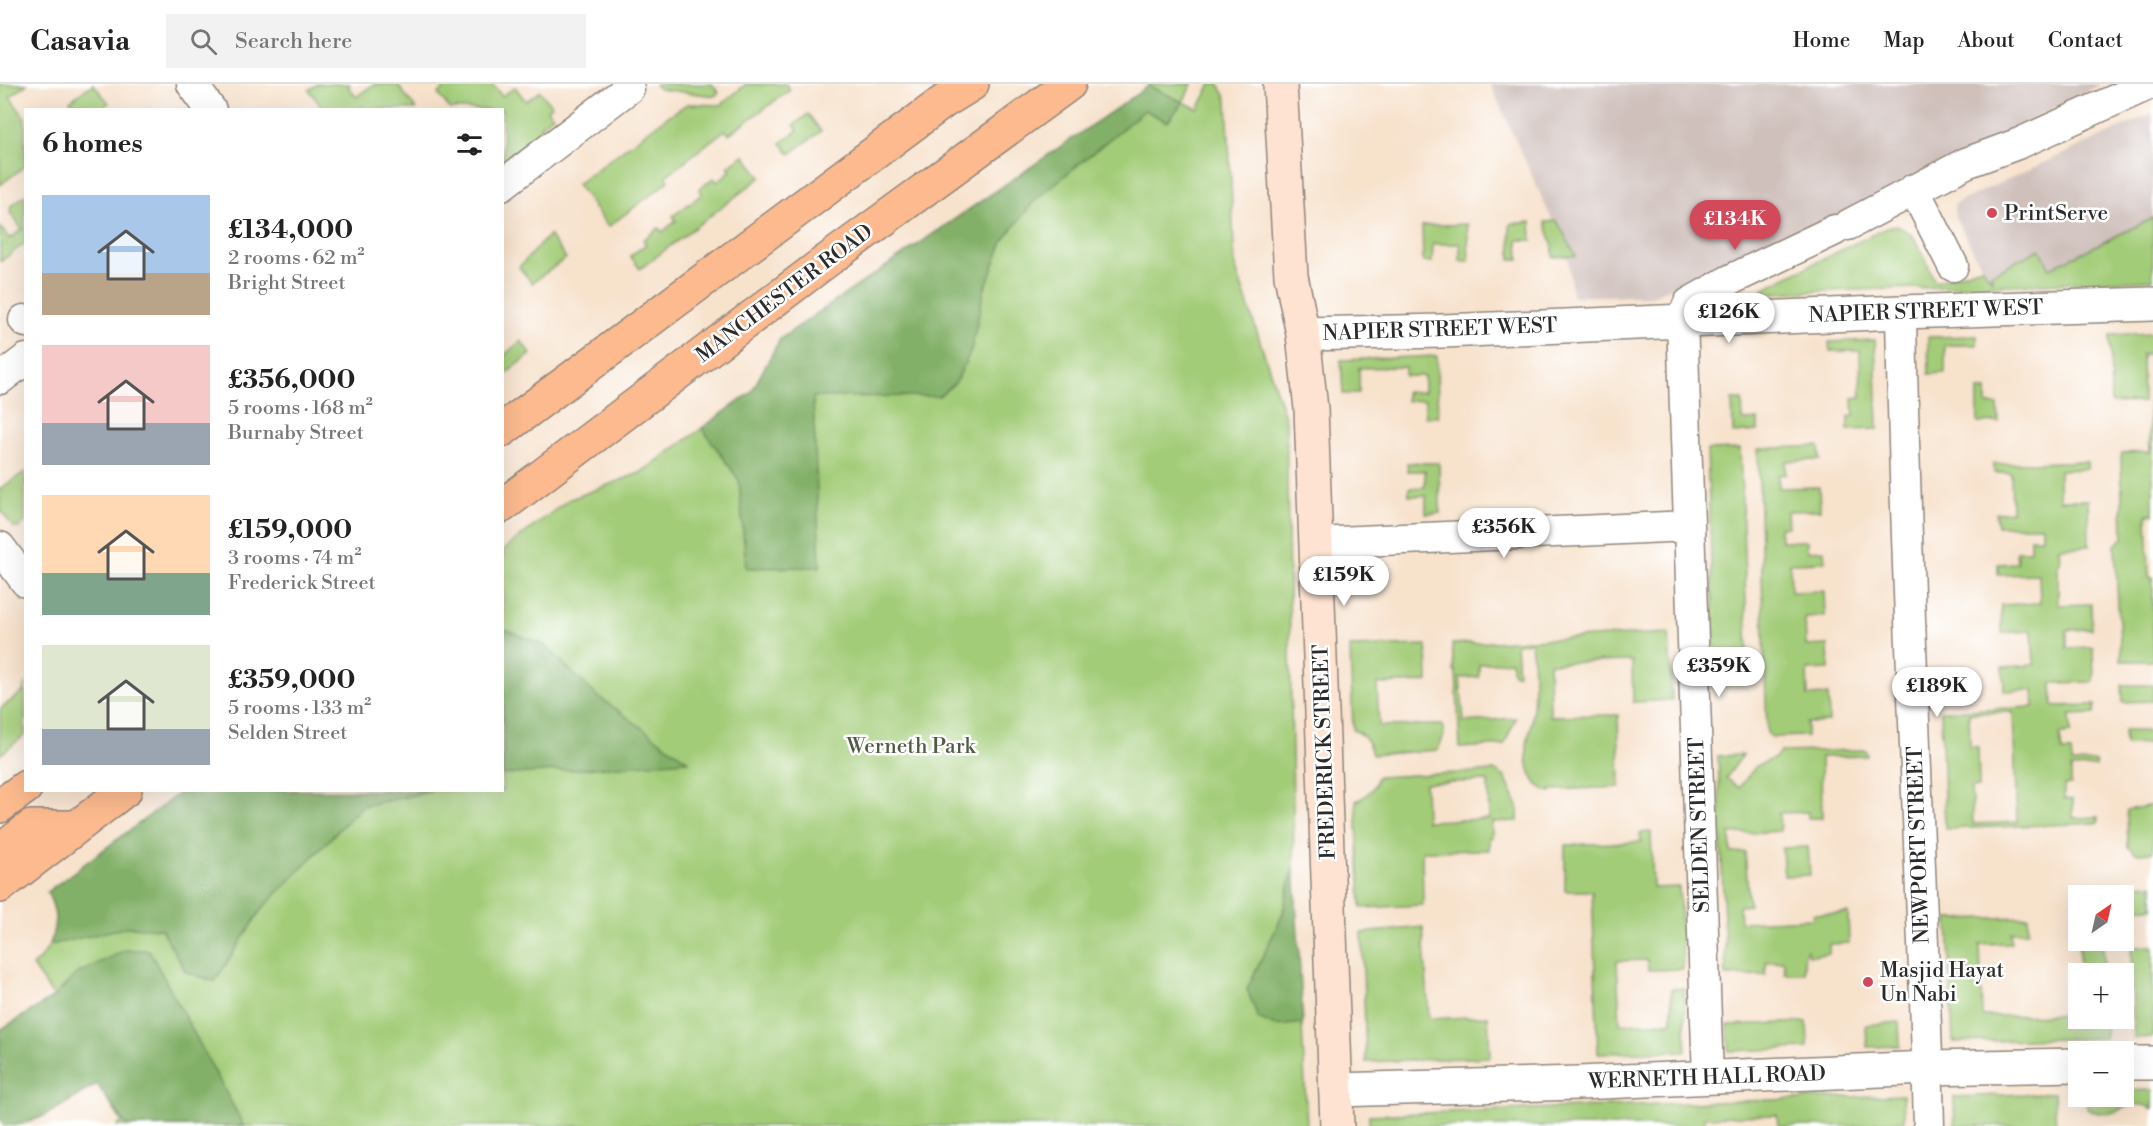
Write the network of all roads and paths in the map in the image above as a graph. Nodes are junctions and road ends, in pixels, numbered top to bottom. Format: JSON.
{"nodes":[{"id":1,"x":192,"y":84,"type":"edge"},
{"id":2,"x":972,"y":84,"type":"edge"},
{"id":3,"x":1069,"y":84,"type":"edge"},
{"id":4,"x":2150,"y":84,"type":"edge"},
{"id":5,"x":628,"y":86,"type":"edge"},
{"id":6,"x":1280,"y":86,"type":"edge"},
{"id":7,"x":210,"y":108,"type":"edge"},
{"id":8,"x":504,"y":183,"type":"edge"},
{"id":9,"x":1914,"y":189,"type":"junction"},
{"id":10,"x":1953,"y":266,"type":"dead end"},
{"id":11,"x":2153,"y":304,"type":"edge"},
{"id":12,"x":1900,"y":312,"type":"junction"},
{"id":13,"x":1682,"y":320,"type":"junction"},
{"id":14,"x":1303,"y":334,"type":"junction"},
{"id":15,"x":24,"y":361,"type":"edge"},
{"id":16,"x":0,"y":379,"type":"edge"},
{"id":17,"x":504,"y":429,"type":"edge"},
{"id":18,"x":504,"y":504,"type":"edge"},
{"id":19,"x":1689,"y":526,"type":"junction"},
{"id":20,"x":1316,"y":543,"type":"junction"},
{"id":21,"x":24,"y":788,"type":"edge"},
{"id":22,"x":122,"y":792,"type":"edge"},
{"id":23,"x":0,"y":806,"type":"edge"},
{"id":24,"x":76,"y":827,"type":"junction"},
{"id":25,"x":0,"y":851,"type":"edge"},
{"id":26,"x":0,"y":886,"type":"edge"},
{"id":27,"x":2134,"y":1063,"type":"edge"},
{"id":28,"x":2153,"y":1063,"type":"edge"},
{"id":29,"x":2068,"y":1065,"type":"edge"},
{"id":30,"x":1928,"y":1068,"type":"junction"},
{"id":31,"x":1708,"y":1078,"type":"junction"},
{"id":32,"x":1336,"y":1090,"type":"junction"},
{"id":33,"x":1337,"y":1126,"type":"edge"},
{"id":34,"x":1929,"y":1126,"type":"edge"}],
"edges":[{"from":1,"to":7,"type":"street"},
{"from":2,"to":17,"type":"highway"},
{"from":3,"to":18,"type":"highway","name":"MANCHESTER ROAD"},
{"from":4,"to":9,"type":"street"},
{"from":5,"to":8,"type":"street"},
{"from":6,"to":14,"type":"main road","name":"FREDERICK STREET"},
{"from":9,"to":10,"type":"street"},
{"from":9,"to":13,"type":"street"},
{"from":11,"to":12,"type":"street","name":"NAPIER STREET WEST"},
{"from":12,"to":13,"type":"street","name":"NAPIER STREET WEST"},
{"from":12,"to":30,"type":"street","name":"NEWPORT STREET"},
{"from":13,"to":14,"type":"street","name":"NAPIER STREET WEST"},
{"from":13,"to":19,"type":"street","name":"SELDEN STREET"},
{"from":14,"to":20,"type":"main road","name":"FREDERICK STREET"},
{"from":15,"to":16,"type":"street"},
{"from":19,"to":20,"type":"street"},
{"from":19,"to":31,"type":"street","name":"SELDEN STREET"},
{"from":20,"to":32,"type":"main road","name":"FREDERICK STREET"},
{"from":21,"to":23,"type":"highway"},
{"from":22,"to":24,"type":"highway"},
{"from":24,"to":25,"type":"highway"},
{"from":24,"to":26,"type":"highway"},
{"from":27,"to":28,"type":"street"},
{"from":29,"to":30,"type":"street","name":"WERNETH HALL ROAD"},
{"from":30,"to":31,"type":"street","name":"WERNETH HALL ROAD"},
{"from":30,"to":34,"type":"street","name":"NEWPORT STREET"},
{"from":31,"to":32,"type":"street","name":"WERNETH HALL ROAD"},
{"from":32,"to":33,"type":"main road","name":"FREDERICK STREET"}]}
